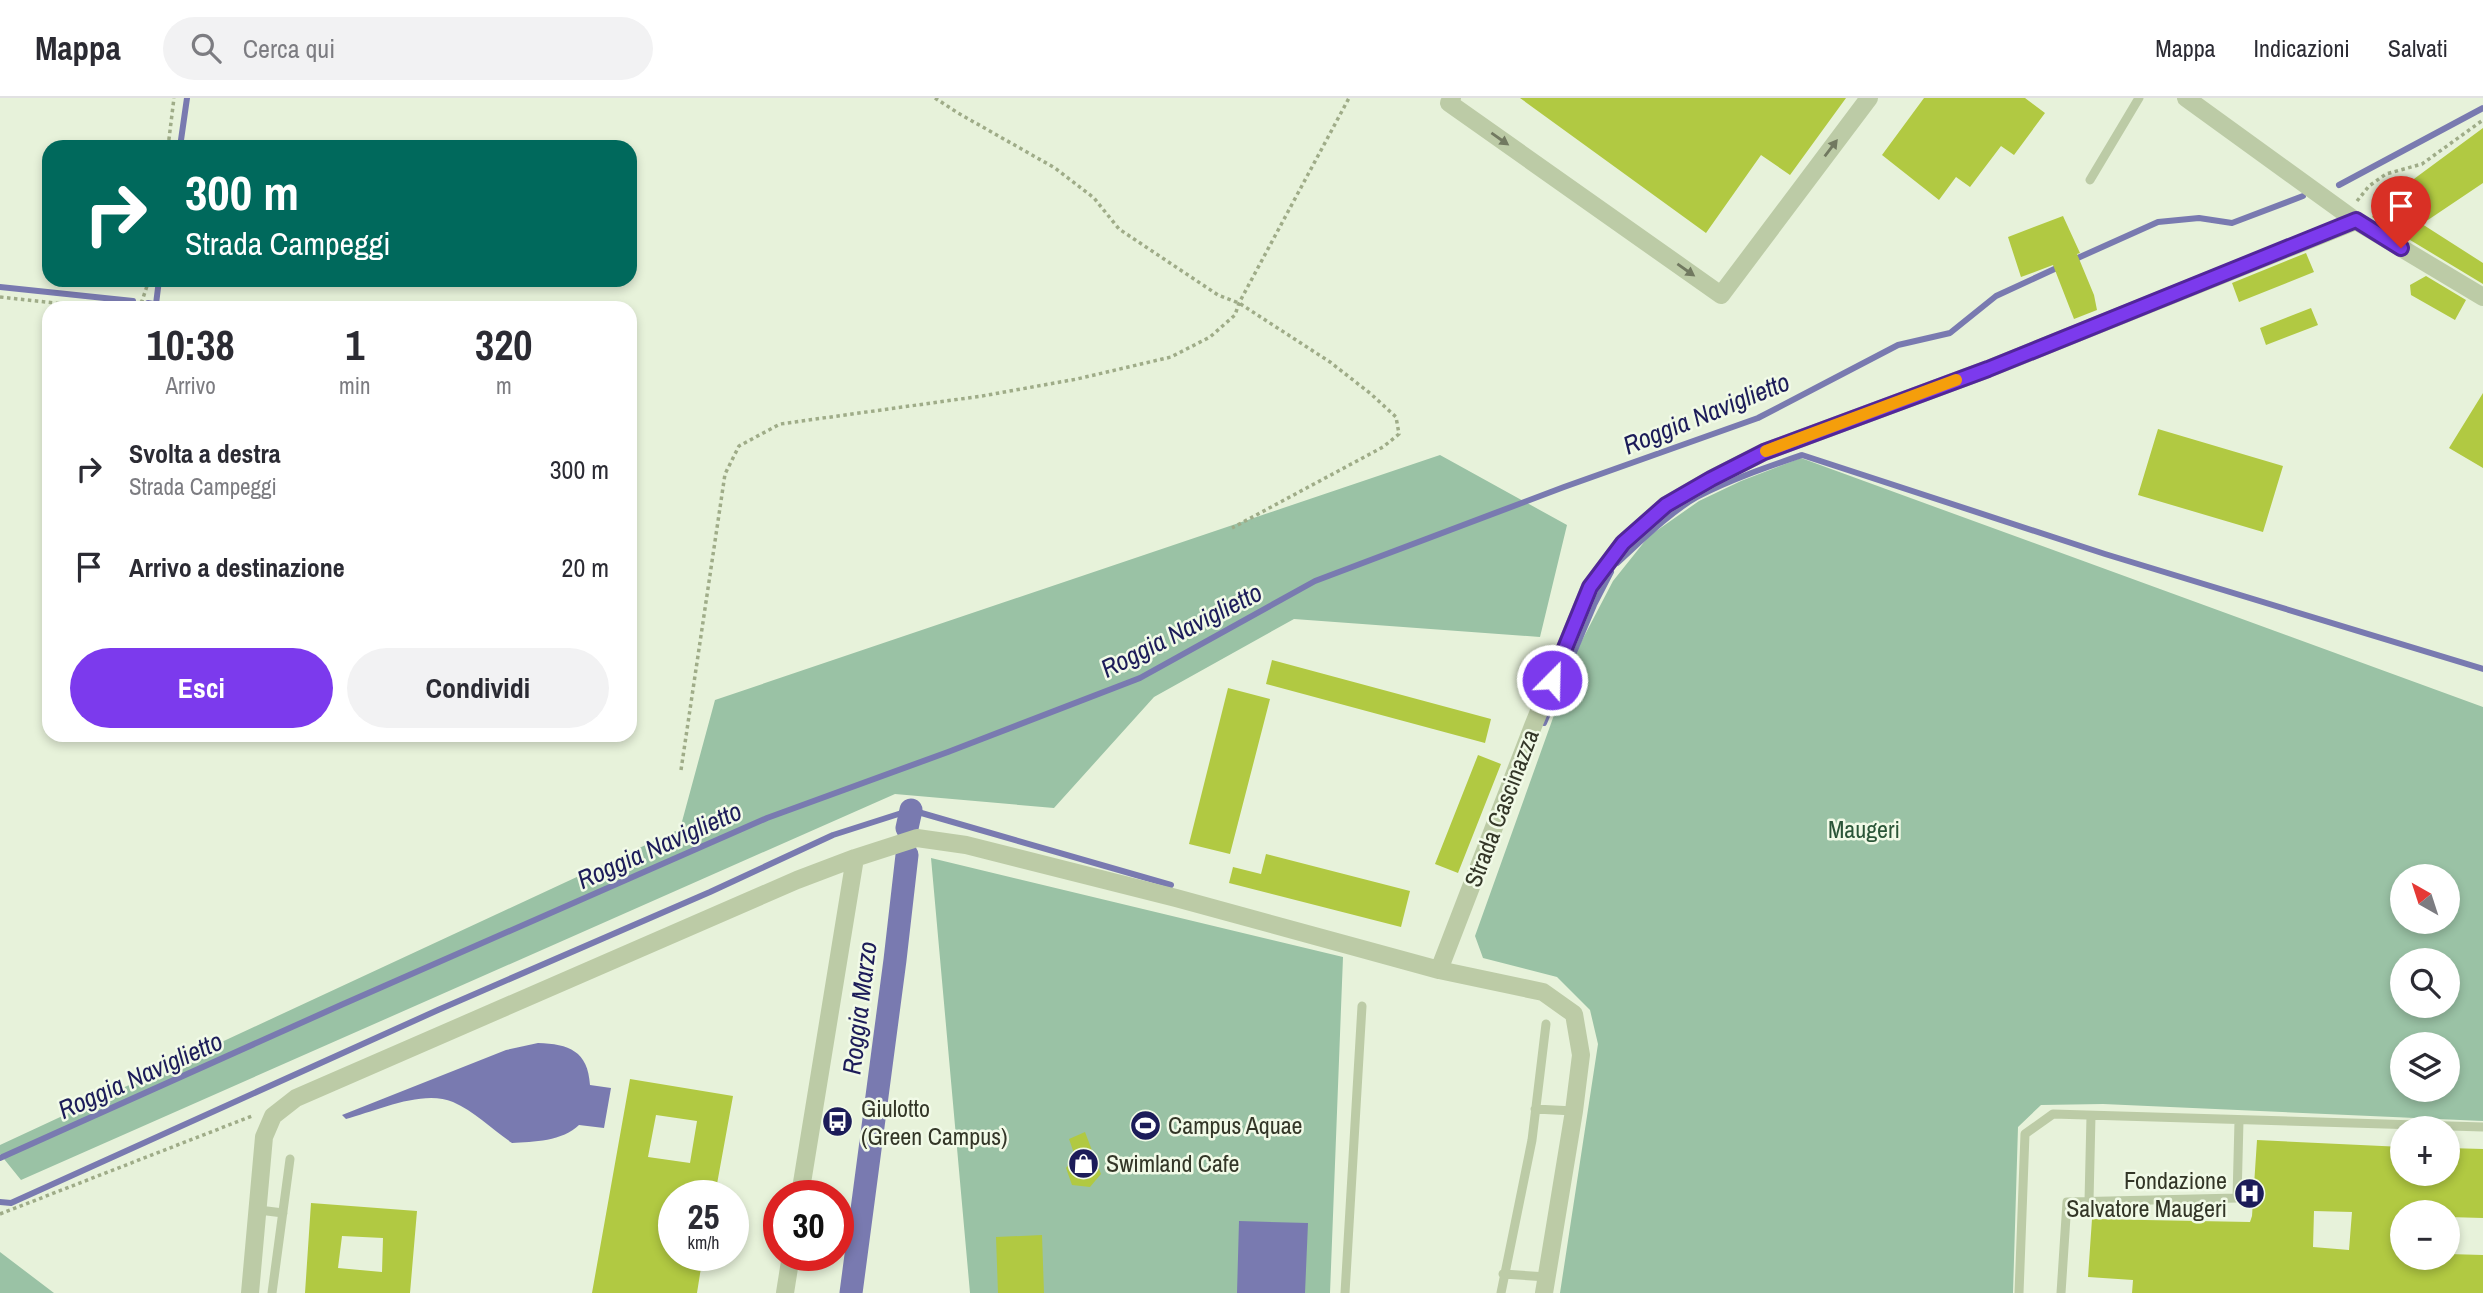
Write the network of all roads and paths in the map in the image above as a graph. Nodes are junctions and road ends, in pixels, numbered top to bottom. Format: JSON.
{"nodes":[{"id":1,"x":174,"y":98,"type":"edge"},
{"id":2,"x":935,"y":98,"type":"edge"},
{"id":3,"x":1349,"y":98,"type":"edge"},
{"id":4,"x":1452,"y":98,"type":"edge"},
{"id":5,"x":1869,"y":98,"type":"edge"},
{"id":6,"x":2139,"y":98,"type":"edge"},
{"id":7,"x":2186,"y":98,"type":"edge"},
{"id":8,"x":2483,"y":120,"type":"edge"},
{"id":9,"x":168,"y":140,"type":"edge"},
{"id":10,"x":2090,"y":180,"type":"dead end"},
{"id":11,"x":2356,"y":220,"type":"junction"},
{"id":12,"x":0,"y":297,"type":"edge"},
{"id":13,"x":2483,"y":297,"type":"edge"},
{"id":14,"x":42,"y":302,"type":"edge"},
{"id":15,"x":1239,"y":303,"type":"junction"},
{"id":16,"x":1232,"y":528,"type":"dead end"},
{"id":17,"x":681,"y":770,"type":"dead end"},
{"id":18,"x":855,"y":858,"type":"junction"},
{"id":19,"x":1438,"y":970,"type":"junction"},
{"id":20,"x":1362,"y":1006,"type":"dead end"},
{"id":21,"x":1546,"y":1024,"type":"dead end"},
{"id":22,"x":1535,"y":1109,"type":"junction"},
{"id":23,"x":1574,"y":1111,"type":"junction"},
{"id":24,"x":258,"y":1113,"type":"dead end"},
{"id":25,"x":2091,"y":1116,"type":"junction"},
{"id":26,"x":2239,"y":1121,"type":"junction"},
{"id":27,"x":2483,"y":1127,"type":"edge"},
{"id":28,"x":290,"y":1159,"type":"dead end"},
{"id":29,"x":802,"y":1180,"type":"edge"},
{"id":30,"x":2088,"y":1201,"type":"junction"},
{"id":31,"x":258,"y":1210,"type":"junction"},
{"id":32,"x":283,"y":1213,"type":"junction"},
{"id":33,"x":0,"y":1214,"type":"edge"},
{"id":34,"x":788,"y":1271,"type":"edge"},
{"id":35,"x":1503,"y":1274,"type":"junction"},
{"id":36,"x":1545,"y":1285,"type":"edge"},
{"id":37,"x":250,"y":1293,"type":"edge"},
{"id":38,"x":272,"y":1293,"type":"edge"},
{"id":39,"x":785,"y":1293,"type":"edge"},
{"id":40,"x":1345,"y":1293,"type":"edge"},
{"id":41,"x":1501,"y":1293,"type":"edge"},
{"id":42,"x":2020,"y":1293,"type":"edge"},
{"id":43,"x":2061,"y":1293,"type":"edge"}],
"edges":[{"from":1,"to":9,"type":"path"},
{"from":2,"to":15,"type":"path"},
{"from":3,"to":15,"type":"path"},
{"from":4,"to":5,"type":"street","one_way":true},
{"from":6,"to":10,"type":"lane"},
{"from":7,"to":11,"type":"street"},
{"from":8,"to":11,"type":"path"},
{"from":11,"to":13,"type":"street"},
{"from":11,"to":19,"type":"street","name":"Strada Cascinazza"},
{"from":12,"to":14,"type":"path"},
{"from":15,"to":16,"type":"path"},
{"from":15,"to":17,"type":"path"},
{"from":18,"to":19,"type":"street"},
{"from":18,"to":29,"type":"street"},
{"from":18,"to":31,"type":"street"},
{"from":19,"to":23,"type":"street"},
{"from":20,"to":40,"type":"lane"},
{"from":21,"to":22,"type":"lane"},
{"from":22,"to":23,"type":"lane"},
{"from":22,"to":35,"type":"lane"},
{"from":23,"to":36,"type":"street"},
{"from":24,"to":33,"type":"path"},
{"from":25,"to":26,"type":"lane"},
{"from":25,"to":30,"type":"lane"},
{"from":25,"to":42,"type":"lane"},
{"from":26,"to":27,"type":"lane"},
{"from":26,"to":30,"type":"lane"},
{"from":28,"to":32,"type":"lane"},
{"from":30,"to":43,"type":"lane"},
{"from":31,"to":32,"type":"lane"},
{"from":31,"to":37,"type":"street"},
{"from":32,"to":38,"type":"lane"},
{"from":34,"to":39,"type":"street"},
{"from":35,"to":36,"type":"lane"},
{"from":35,"to":41,"type":"lane"}]}
